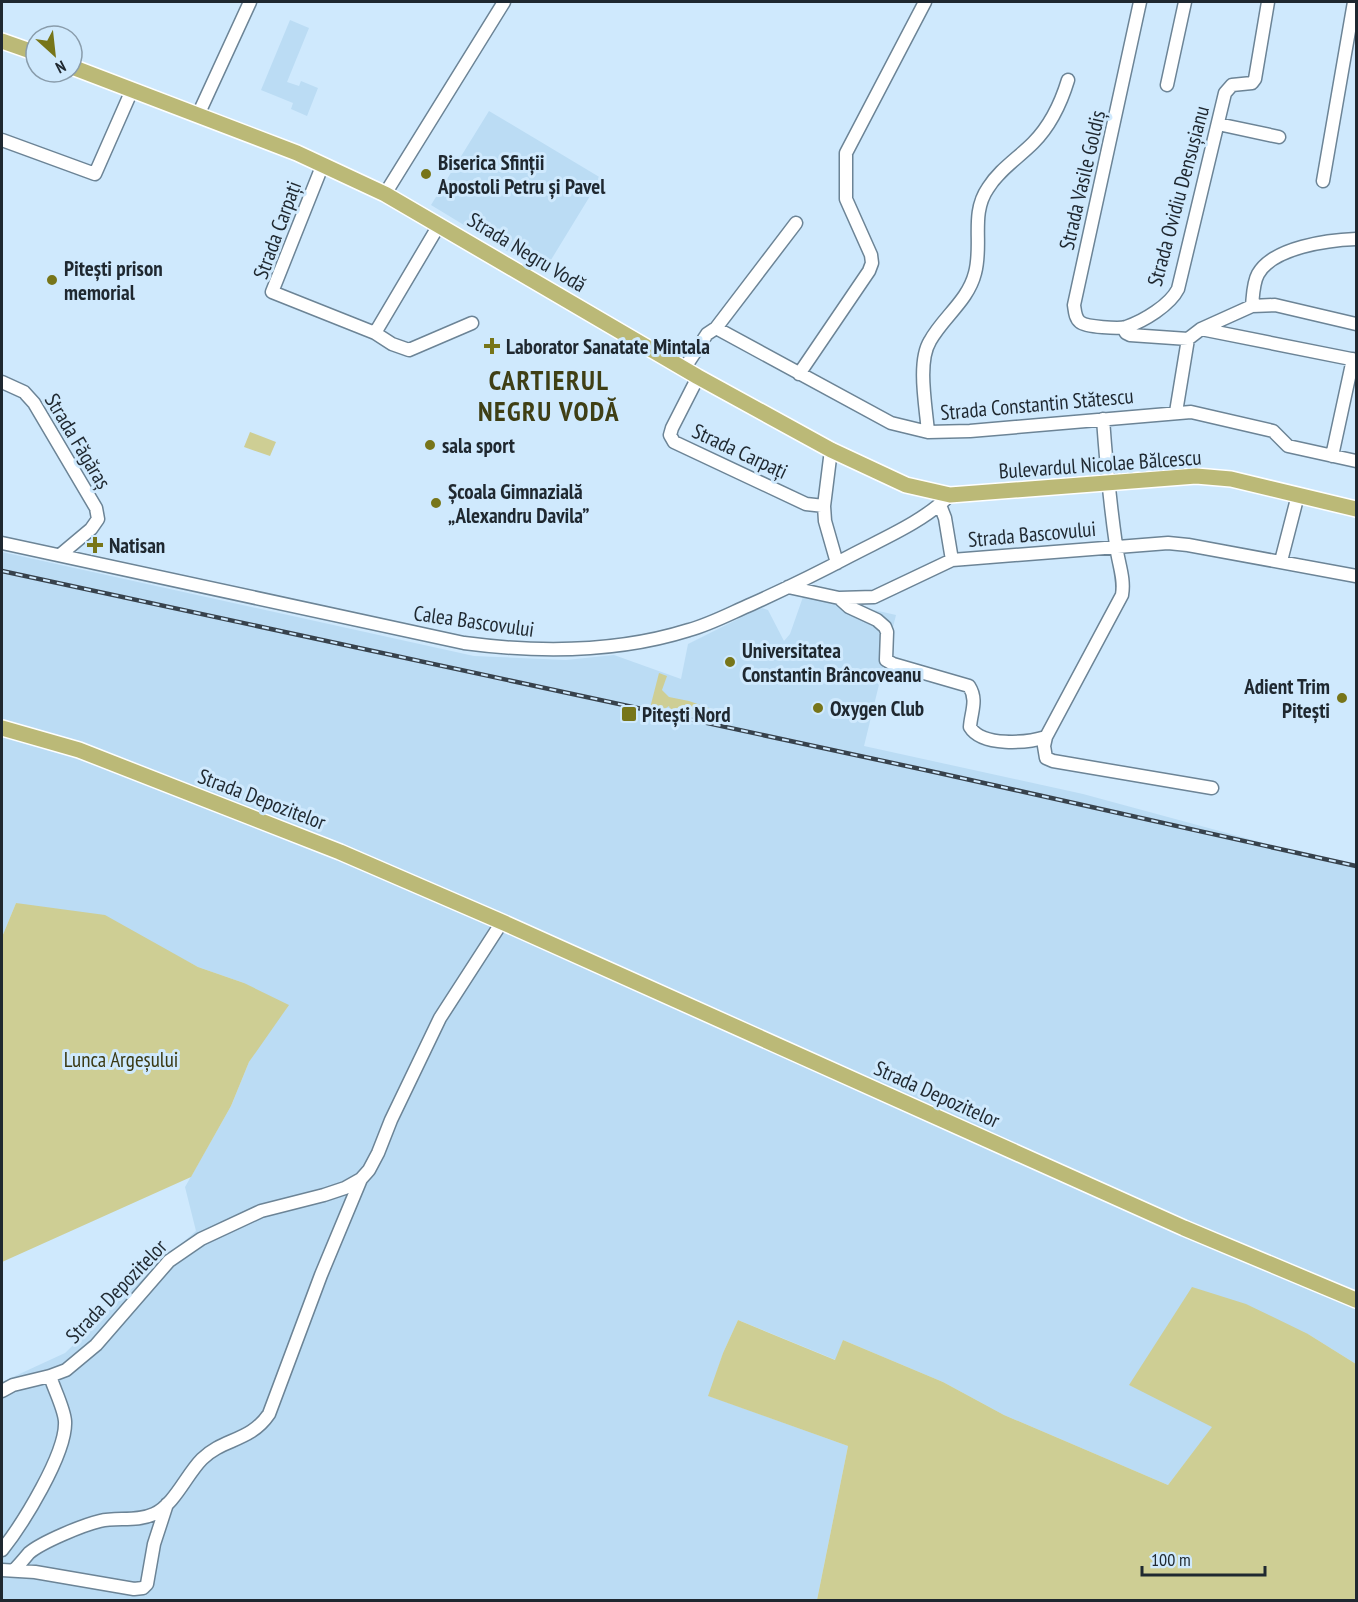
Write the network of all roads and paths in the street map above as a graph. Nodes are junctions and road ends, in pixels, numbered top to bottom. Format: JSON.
{"nodes":[{"id":1,"x":250,"y":2,"type":"edge"},
{"id":2,"x":504,"y":2,"type":"edge"},
{"id":3,"x":925,"y":2,"type":"edge"},
{"id":4,"x":1140,"y":2,"type":"edge"},
{"id":5,"x":1185,"y":2,"type":"edge"},
{"id":6,"x":1268,"y":2,"type":"edge"},
{"id":7,"x":1354,"y":2,"type":"edge"},
{"id":8,"x":2,"y":41,"type":"edge"},
{"id":9,"x":24,"y":49,"type":"edge"},
{"id":10,"x":84,"y":72,"type":"edge"},
{"id":11,"x":1068,"y":80,"type":"dead end"},
{"id":12,"x":1167,"y":86,"type":"dead end"},
{"id":13,"x":132,"y":90,"type":"junction"},
{"id":14,"x":198,"y":115,"type":"junction"},
{"id":15,"x":1218,"y":124,"type":"junction"},
{"id":16,"x":1279,"y":137,"type":"dead end"},
{"id":17,"x":2,"y":140,"type":"edge"},
{"id":18,"x":323,"y":164,"type":"junction"},
{"id":19,"x":1323,"y":181,"type":"dead end"},
{"id":20,"x":385,"y":194,"type":"junction"},
{"id":21,"x":796,"y":224,"type":"dead end"},
{"id":22,"x":439,"y":225,"type":"junction"},
{"id":23,"x":1356,"y":239,"type":"edge"},
{"id":24,"x":1252,"y":306,"type":"junction"},
{"id":25,"x":472,"y":323,"type":"dead end"},
{"id":26,"x":1356,"y":324,"type":"edge"},
{"id":27,"x":716,"y":328,"type":"junction"},
{"id":28,"x":1124,"y":328,"type":"junction"},
{"id":29,"x":1201,"y":329,"type":"junction"},
{"id":30,"x":375,"y":333,"type":"junction"},
{"id":31,"x":1188,"y":339,"type":"junction"},
{"id":32,"x":1355,"y":360,"type":"edge"},
{"id":33,"x":684,"y":369,"type":"junction"},
{"id":34,"x":799,"y":375,"type":"junction"},
{"id":35,"x":698,"y":377,"type":"junction"},
{"id":36,"x":2,"y":382,"type":"edge"},
{"id":37,"x":1176,"y":412,"type":"junction"},
{"id":38,"x":1103,"y":419,"type":"junction"},
{"id":39,"x":928,"y":432,"type":"junction"},
{"id":40,"x":831,"y":450,"type":"junction"},
{"id":41,"x":1332,"y":456,"type":"junction"},
{"id":42,"x":1356,"y":460,"type":"edge"},
{"id":43,"x":1108,"y":482,"type":"junction"},
{"id":44,"x":920,"y":489,"type":"junction"},
{"id":45,"x":1298,"y":495,"type":"junction"},
{"id":46,"x":945,"y":500,"type":"junction"},
{"id":47,"x":824,"y":506,"type":"junction"},
{"id":48,"x":1356,"y":509,"type":"edge"},
{"id":49,"x":927,"y":514,"type":"junction"},
{"id":50,"x":2,"y":543,"type":"edge"},
{"id":51,"x":1116,"y":546,"type":"junction"},
{"id":52,"x":60,"y":555,"type":"junction"},
{"id":53,"x":952,"y":560,"type":"junction"},
{"id":54,"x":1281,"y":561,"type":"junction"},
{"id":55,"x":837,"y":563,"type":"junction"},
{"id":56,"x":1356,"y":576,"type":"edge"},
{"id":57,"x":788,"y":587,"type":"junction"},
{"id":58,"x":839,"y":598,"type":"junction"},
{"id":59,"x":2,"y":728,"type":"edge"},
{"id":60,"x":1047,"y":737,"type":"junction"},
{"id":61,"x":1212,"y":788,"type":"dead end"},
{"id":62,"x":502,"y":922,"type":"junction"},
{"id":63,"x":361,"y":1179,"type":"junction"},
{"id":64,"x":1356,"y":1300,"type":"edge"},
{"id":65,"x":50,"y":1376,"type":"junction"},
{"id":66,"x":2,"y":1391,"type":"edge"},
{"id":67,"x":168,"y":1503,"type":"junction"},
{"id":68,"x":2,"y":1550,"type":"edge"},
{"id":69,"x":8,"y":1570,"type":"edge"}],
"edges":[{"from":1,"to":14,"type":"street"},
{"from":2,"to":20,"type":"street"},
{"from":3,"to":34,"type":"street"},
{"from":4,"to":28,"type":"street","name":"Strada Vasile Goldiș"},
{"from":5,"to":12,"type":"street"},
{"from":6,"to":15,"type":"street","name":"Strada Ovidiu Densușianu"},
{"from":7,"to":19,"type":"street"},
{"from":8,"to":9,"type":"main road"},
{"from":10,"to":13,"type":"main road","name":"Strada Negru Vodă"},
{"from":11,"to":39,"type":"street"},
{"from":13,"to":14,"type":"main road","name":"Strada Negru Vodă"},
{"from":13,"to":17,"type":"street"},
{"from":14,"to":18,"type":"main road","name":"Strada Negru Vodă"},
{"from":15,"to":16,"type":"street"},
{"from":15,"to":28,"type":"street","name":"Strada Ovidiu Densușianu"},
{"from":18,"to":20,"type":"main road","name":"Strada Negru Vodă"},
{"from":18,"to":30,"type":"street","name":"Strada Carpați"},
{"from":20,"to":22,"type":"main road","name":"Strada Negru Vodă"},
{"from":21,"to":27,"type":"street"},
{"from":22,"to":30,"type":"street"},
{"from":22,"to":33,"type":"main road","name":"Strada Negru Vodă"},
{"from":23,"to":24,"type":"street"},
{"from":24,"to":26,"type":"street"},
{"from":24,"to":29,"type":"street"},
{"from":25,"to":30,"type":"street"},
{"from":27,"to":33,"type":"street"},
{"from":27,"to":34,"type":"street","name":"Strada Constantin Stătescu"},
{"from":28,"to":31,"type":"street"},
{"from":29,"to":31,"type":"street"},
{"from":29,"to":32,"type":"street"},
{"from":31,"to":37,"type":"street"},
{"from":32,"to":41,"type":"street"},
{"from":33,"to":35,"type":"main road","name":"Strada Negru Vodă"},
{"from":34,"to":39,"type":"street","name":"Strada Constantin Stătescu"},
{"from":35,"to":40,"type":"main road","name":"Strada Negru Vodă"},
{"from":35,"to":47,"type":"street","name":"Strada Carpați"},
{"from":36,"to":52,"type":"street","name":"Strada Făgăraș"},
{"from":37,"to":38,"type":"street","name":"Strada Constantin Stătescu"},
{"from":37,"to":41,"type":"street","name":"Strada Constantin Stătescu"},
{"from":38,"to":39,"type":"street","name":"Strada Constantin Stătescu"},
{"from":38,"to":43,"type":"street"},
{"from":40,"to":44,"type":"main road","name":"Strada Negru Vodă"},
{"from":40,"to":47,"type":"street"},
{"from":41,"to":42,"type":"street","name":"Strada Constantin Stătescu"},
{"from":43,"to":45,"type":"main road","name":"Bulevardul Nicolae Bălcescu"},
{"from":43,"to":46,"type":"main road","name":"Bulevardul Nicolae Bălcescu"},
{"from":43,"to":51,"type":"street"},
{"from":44,"to":46,"type":"main road","name":"Strada Negru Vodă"},
{"from":44,"to":49,"type":"street"},
{"from":45,"to":48,"type":"main road","name":"Bulevardul Nicolae Bălcescu"},
{"from":45,"to":54,"type":"street"},
{"from":46,"to":49,"type":"street","name":"Calea Bascovului"},
{"from":46,"to":53,"type":"street","name":"Strada Bascovului"},
{"from":47,"to":55,"type":"street"},
{"from":49,"to":55,"type":"street","name":"Calea Bascovului"},
{"from":50,"to":52,"type":"street","name":"Calea Bascovului"},
{"from":51,"to":53,"type":"street","name":"Strada Bascovului"},
{"from":51,"to":54,"type":"street","name":"Strada Bascovului"},
{"from":51,"to":60,"type":"street"},
{"from":52,"to":57,"type":"street","name":"Calea Bascovului"},
{"from":53,"to":58,"type":"street","name":"Strada Bascovului"},
{"from":54,"to":56,"type":"street","name":"Strada Bascovului"},
{"from":55,"to":57,"type":"street","name":"Calea Bascovului"},
{"from":57,"to":58,"type":"street","name":"Strada Bascovului"},
{"from":58,"to":60,"type":"street"},
{"from":59,"to":62,"type":"main road","name":"Strada Depozitelor"},
{"from":60,"to":61,"type":"street"},
{"from":62,"to":63,"type":"street"},
{"from":62,"to":64,"type":"main road","name":"Strada Depozitelor"},
{"from":63,"to":65,"type":"street","name":"Strada Depozitelor"},
{"from":63,"to":67,"type":"street"},
{"from":65,"to":66,"type":"street","name":"Strada Depozitelor"},
{"from":65,"to":68,"type":"street"},
{"from":67,"to":69,"type":"street"},
{"from":67,"to":69,"type":"street"}]}
